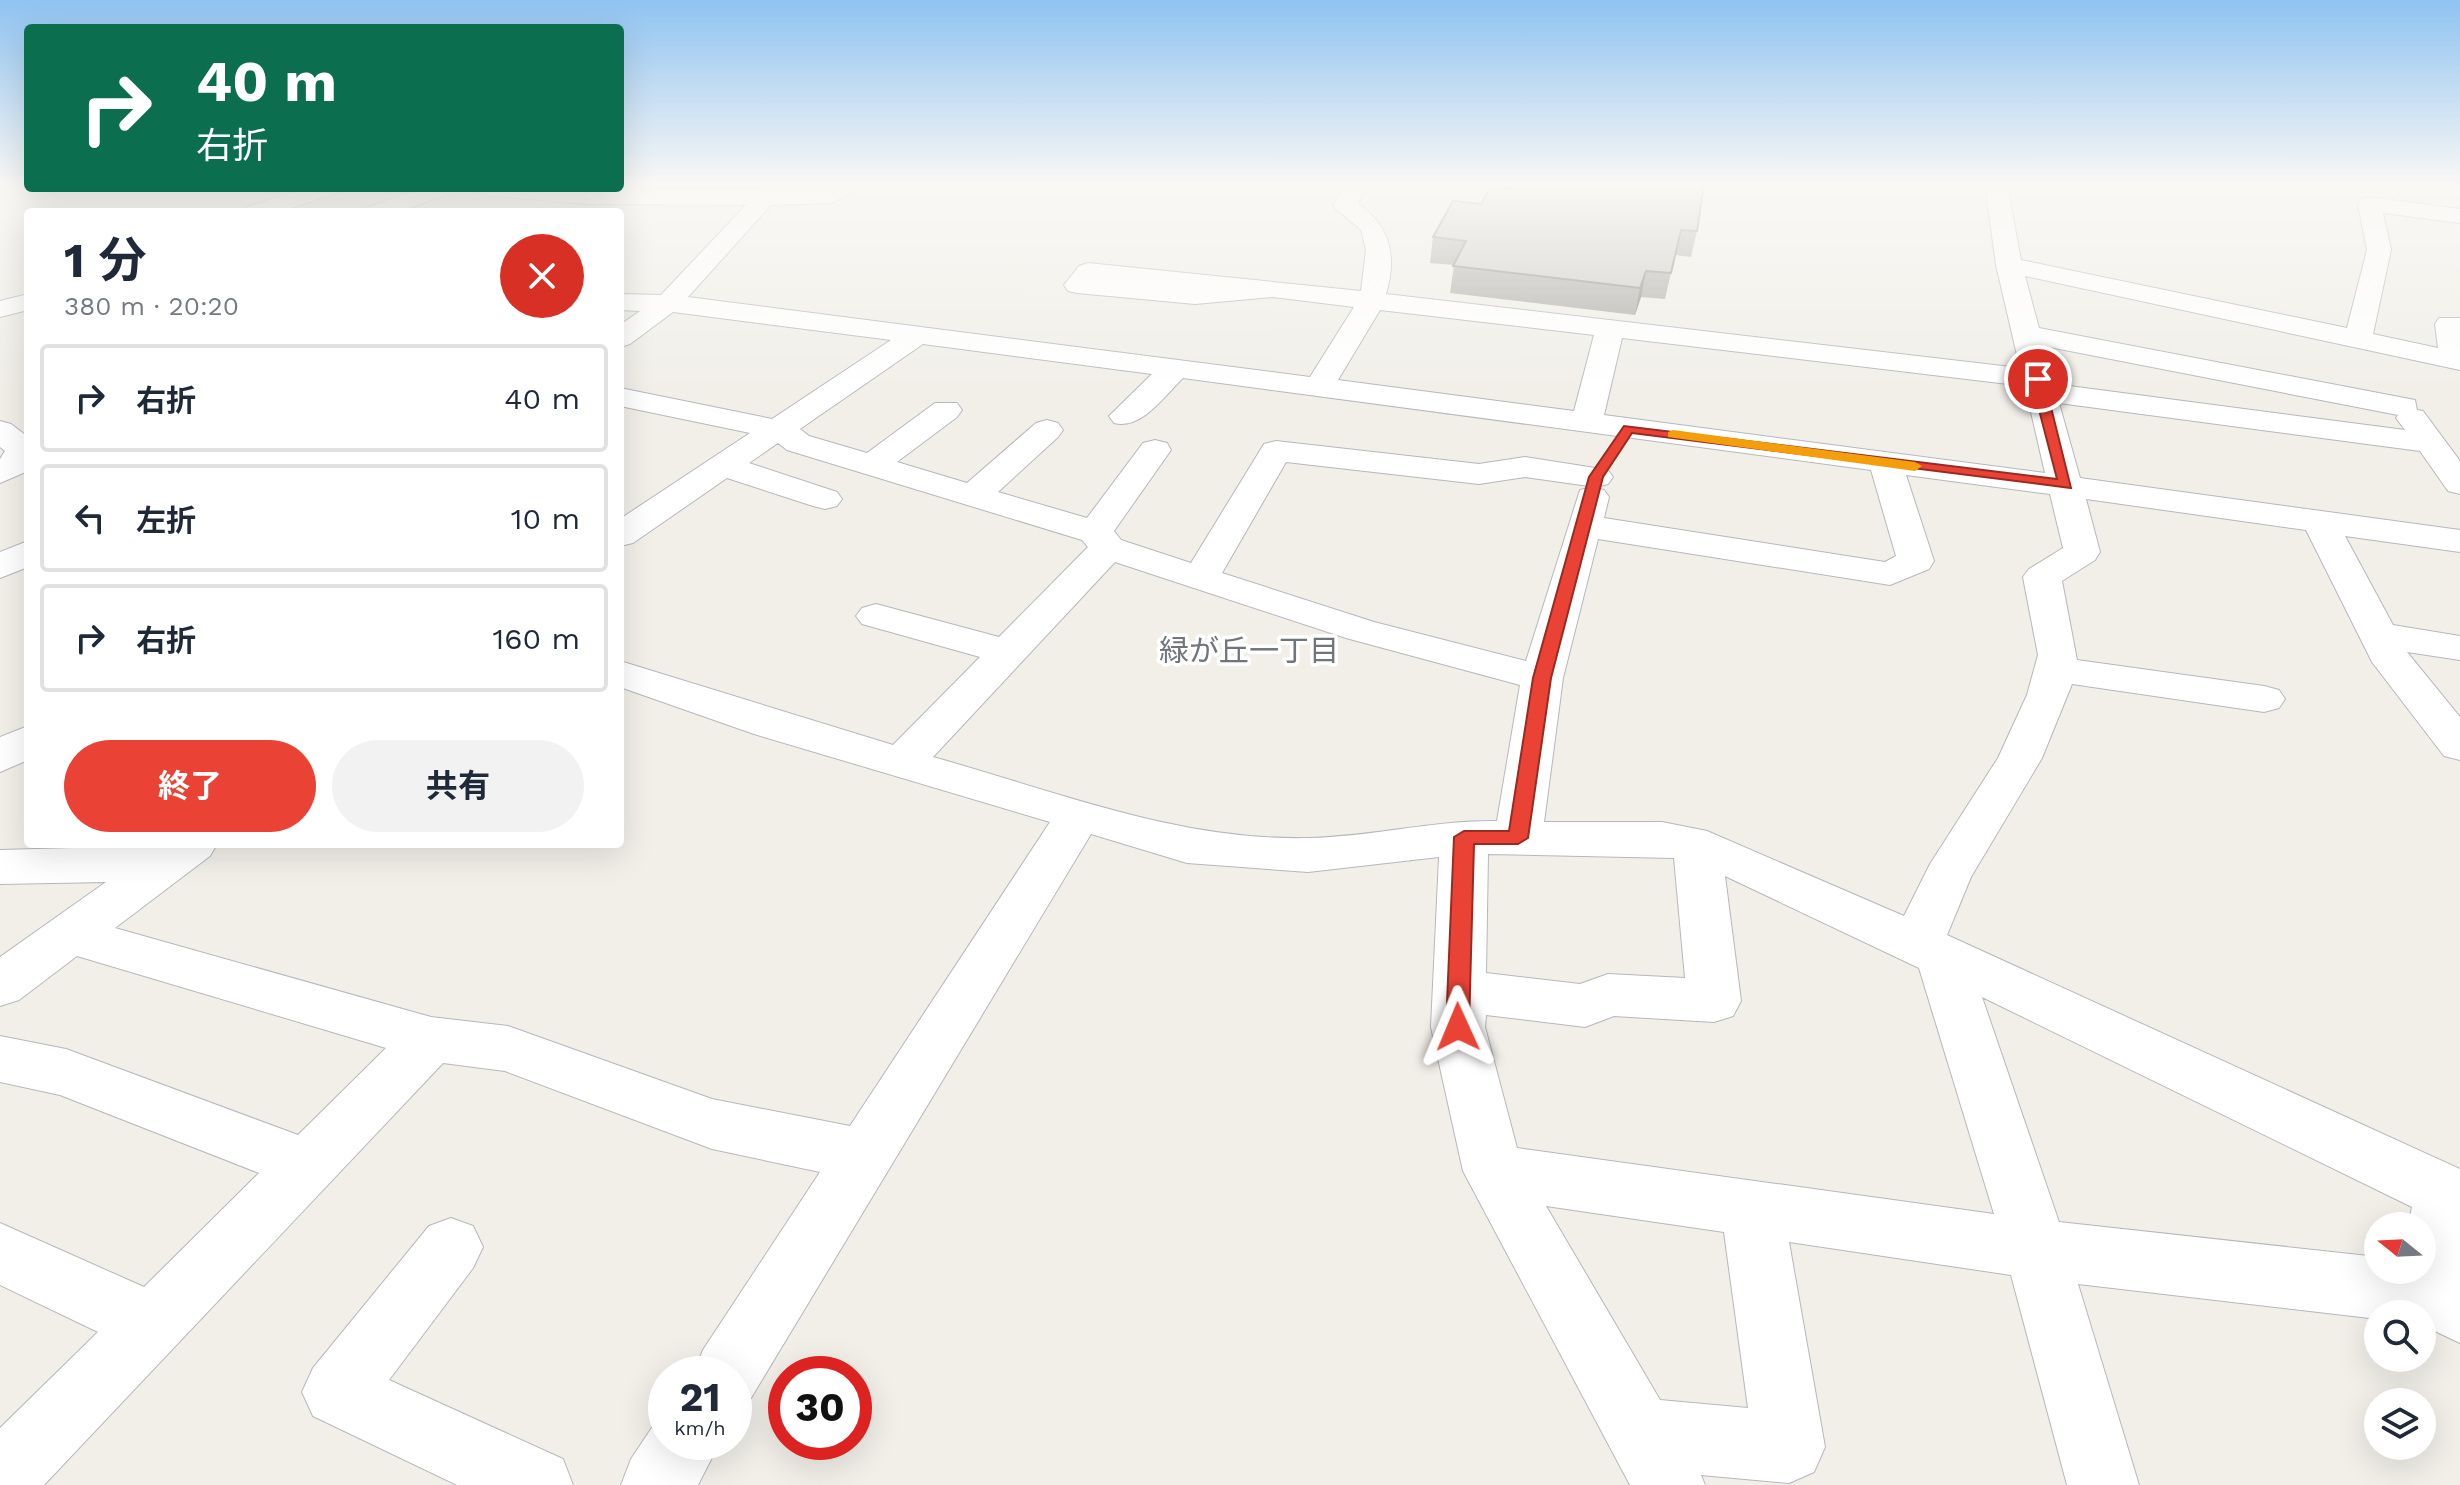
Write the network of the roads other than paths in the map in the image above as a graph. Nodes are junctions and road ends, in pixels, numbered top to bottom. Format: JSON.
{"nodes":[{"id":1,"x":714,"y":253,"type":"edge"},
{"id":2,"x":1378,"y":253,"type":"edge"},
{"id":3,"x":2007,"y":253,"type":"edge"},
{"id":4,"x":2378,"y":253,"type":"edge"},
{"id":5,"x":2009,"y":265,"type":"junction"},
{"id":6,"x":1273,"y":289,"type":"junction"},
{"id":7,"x":1371,"y":300,"type":"junction"},
{"id":8,"x":624,"y":302,"type":"edge"},
{"id":9,"x":668,"y":303,"type":"junction"},
{"id":10,"x":2277,"y":309,"type":"junction"},
{"id":11,"x":2460,"y":327,"type":"edge"},
{"id":12,"x":1610,"y":329,"type":"junction"},
{"id":13,"x":2026,"y":334,"type":"junction"},
{"id":14,"x":624,"y":335,"type":"edge"},
{"id":15,"x":918,"y":335,"type":"junction"},
{"id":16,"x":2358,"y":339,"type":"junction"},
{"id":17,"x":2408,"y":350,"type":"junction"},
{"id":18,"x":2457,"y":360,"type":"edge"},
{"id":19,"x":1176,"y":368,"type":"junction"},
{"id":20,"x":2277,"y":383,"type":"junction"},
{"id":21,"x":2040,"y":385,"type":"junction"},
{"id":22,"x":1318,"y":387,"type":"junction"},
{"id":23,"x":624,"y":398,"type":"edge"},
{"id":24,"x":2404,"y":407,"type":"junction"},
{"id":25,"x":946,"y":410,"type":"dead end"},
{"id":26,"x":1125,"y":416,"type":"dead end"},
{"id":27,"x":1586,"y":423,"type":"junction"},
{"id":28,"x":10,"y":427,"type":"edge"},
{"id":29,"x":1628,"y":428,"type":"junction"},
{"id":30,"x":781,"y":430,"type":"junction"},
{"id":31,"x":1047,"y":430,"type":"dead end"},
{"id":32,"x":2430,"y":443,"type":"junction"},
{"id":33,"x":1155,"y":450,"type":"dead end"},
{"id":34,"x":1886,"y":463,"type":"junction"},
{"id":35,"x":872,"y":465,"type":"junction"},
{"id":36,"x":723,"y":466,"type":"junction"},
{"id":37,"x":0,"y":473,"type":"edge"},
{"id":38,"x":1596,"y":477,"type":"junction"},
{"id":39,"x":2460,"y":484,"type":"edge"},
{"id":40,"x":2066,"y":485,"type":"junction"},
{"id":41,"x":624,"y":493,"type":"edge"},
{"id":42,"x":974,"y":495,"type":"junction"},
{"id":43,"x":825,"y":499,"type":"dead end"},
{"id":44,"x":666,"y":504,"type":"junction"},
{"id":45,"x":2319,"y":521,"type":"junction"},
{"id":46,"x":1584,"y":526,"type":"junction"},
{"id":47,"x":624,"y":532,"type":"edge"},
{"id":48,"x":0,"y":538,"type":"edge"},
{"id":49,"x":24,"y":538,"type":"edge"},
{"id":50,"x":1102,"y":540,"type":"junction"},
{"id":51,"x":2455,"y":544,"type":"edge"},
{"id":52,"x":24,"y":554,"type":"edge"},
{"id":53,"x":0,"y":567,"type":"edge"},
{"id":54,"x":1200,"y":579,"type":"junction"},
{"id":55,"x":876,"y":616,"type":"dead end"},
{"id":56,"x":2378,"y":635,"type":"junction"},
{"id":57,"x":2460,"y":648,"type":"edge"},
{"id":58,"x":1008,"y":652,"type":"junction"},
{"id":59,"x":2055,"y":669,"type":"junction"},
{"id":60,"x":624,"y":674,"type":"edge"},
{"id":61,"x":1542,"y":678,"type":"junction"},
{"id":62,"x":2264,"y":699,"type":"dead end"},
{"id":63,"x":24,"y":742,"type":"edge"},
{"id":64,"x":2460,"y":746,"type":"edge"},
{"id":65,"x":0,"y":757,"type":"edge"},
{"id":66,"x":901,"y":763,"type":"junction"},
{"id":67,"x":1079,"y":815,"type":"junction"},
{"id":68,"x":1464,"y":837,"type":"junction"},
{"id":69,"x":1518,"y":838,"type":"junction"},
{"id":70,"x":1697,"y":846,"type":"junction"},
{"id":71,"x":180,"y":854,"type":"edge"},
{"id":72,"x":0,"y":867,"type":"edge"},
{"id":73,"x":69,"y":934,"type":"junction"},
{"id":74,"x":1930,"y":951,"type":"junction"},
{"id":75,"x":0,"y":985,"type":"edge"},
{"id":76,"x":1457,"y":991,"type":"junction"},
{"id":77,"x":431,"y":1039,"type":"junction"},
{"id":78,"x":0,"y":1059,"type":"edge"},
{"id":79,"x":865,"y":1155,"type":"junction"},
{"id":80,"x":307,"y":1165,"type":"junction"},
{"id":81,"x":1493,"y":1171,"type":"junction"},
{"id":82,"x":2453,"y":1195,"type":"edge"},
{"id":83,"x":1752,"y":1207,"type":"junction"},
{"id":84,"x":451,"y":1247,"type":"dead end"},
{"id":85,"x":2036,"y":1249,"type":"junction"},
{"id":86,"x":0,"y":1253,"type":"edge"},
{"id":87,"x":2445,"y":1302,"type":"edge"},
{"id":88,"x":152,"y":1324,"type":"junction"},
{"id":89,"x":738,"y":1356,"type":"edge"},
{"id":90,"x":673,"y":1460,"type":"edge"},
{"id":91,"x":1654,"y":1460,"type":"edge"},
{"id":92,"x":0,"y":1479,"type":"edge"},
{"id":93,"x":537,"y":1485,"type":"edge"},
{"id":94,"x":657,"y":1485,"type":"edge"},
{"id":95,"x":2103,"y":1485,"type":"edge"}],
"edges":[{"from":1,"to":9,"type":"street"},
{"from":2,"to":7,"type":"street"},
{"from":3,"to":5,"type":"street"},
{"from":4,"to":16,"type":"street"},
{"from":5,"to":10,"type":"street"},
{"from":5,"to":13,"type":"street"},
{"from":6,"to":6,"type":"street"},
{"from":6,"to":7,"type":"street"},
{"from":7,"to":12,"type":"street"},
{"from":7,"to":22,"type":"street"},
{"from":8,"to":9,"type":"street"},
{"from":9,"to":14,"type":"street"},
{"from":9,"to":15,"type":"street"},
{"from":10,"to":16,"type":"street"},
{"from":10,"to":20,"type":"street"},
{"from":11,"to":18,"type":"street"},
{"from":12,"to":21,"type":"street"},
{"from":12,"to":27,"type":"street"},
{"from":13,"to":20,"type":"street"},
{"from":13,"to":21,"type":"street"},
{"from":15,"to":19,"type":"street"},
{"from":15,"to":30,"type":"street"},
{"from":16,"to":17,"type":"street"},
{"from":17,"to":18,"type":"street"},
{"from":17,"to":24,"type":"street"},
{"from":19,"to":22,"type":"street"},
{"from":19,"to":26,"type":"street"},
{"from":20,"to":24,"type":"street"},
{"from":21,"to":32,"type":"street"},
{"from":21,"to":40,"type":"street"},
{"from":22,"to":27,"type":"street"},
{"from":23,"to":30,"type":"street"},
{"from":24,"to":32,"type":"street"},
{"from":25,"to":35,"type":"street"},
{"from":27,"to":29,"type":"street"},
{"from":28,"to":37,"type":"street"},
{"from":29,"to":34,"type":"street"},
{"from":29,"to":38,"type":"street"},
{"from":30,"to":35,"type":"street"},
{"from":30,"to":36,"type":"street"},
{"from":31,"to":42,"type":"street"},
{"from":32,"to":39,"type":"street"},
{"from":33,"to":50,"type":"street"},
{"from":34,"to":40,"type":"street"},
{"from":34,"to":46,"type":"street"},
{"from":35,"to":42,"type":"street"},
{"from":36,"to":43,"type":"street"},
{"from":36,"to":44,"type":"street"},
{"from":38,"to":46,"type":"street"},
{"from":38,"to":54,"type":"street"},
{"from":40,"to":45,"type":"street"},
{"from":40,"to":59,"type":"street"},
{"from":41,"to":44,"type":"street"},
{"from":42,"to":50,"type":"street"},
{"from":44,"to":47,"type":"street"},
{"from":45,"to":51,"type":"street"},
{"from":45,"to":56,"type":"street"},
{"from":46,"to":61,"type":"street"},
{"from":48,"to":49,"type":"street"},
{"from":50,"to":54,"type":"street"},
{"from":50,"to":58,"type":"street"},
{"from":52,"to":53,"type":"street"},
{"from":54,"to":61,"type":"street"},
{"from":55,"to":58,"type":"street"},
{"from":56,"to":57,"type":"street"},
{"from":56,"to":64,"type":"street"},
{"from":58,"to":66,"type":"street"},
{"from":59,"to":62,"type":"street"},
{"from":59,"to":74,"type":"street"},
{"from":60,"to":66,"type":"street"},
{"from":61,"to":69,"type":"street"},
{"from":63,"to":65,"type":"street"},
{"from":66,"to":67,"type":"street"},
{"from":67,"to":68,"type":"street"},
{"from":67,"to":79,"type":"street"},
{"from":68,"to":69,"type":"street"},
{"from":68,"to":76,"type":"street"},
{"from":69,"to":70,"type":"street"},
{"from":70,"to":74,"type":"street"},
{"from":70,"to":76,"type":"street"},
{"from":71,"to":72,"type":"street"},
{"from":71,"to":73,"type":"street"},
{"from":73,"to":75,"type":"street"},
{"from":73,"to":77,"type":"street"},
{"from":74,"to":82,"type":"street"},
{"from":74,"to":85,"type":"street"},
{"from":76,"to":81,"type":"street"},
{"from":77,"to":79,"type":"street"},
{"from":77,"to":80,"type":"street"},
{"from":78,"to":80,"type":"street"},
{"from":79,"to":89,"type":"street"},
{"from":80,"to":88,"type":"street"},
{"from":81,"to":83,"type":"street"},
{"from":81,"to":91,"type":"street"},
{"from":82,"to":87,"type":"street"},
{"from":83,"to":85,"type":"street"},
{"from":83,"to":91,"type":"street"},
{"from":84,"to":93,"type":"street"},
{"from":85,"to":87,"type":"street"},
{"from":85,"to":95,"type":"street"},
{"from":86,"to":88,"type":"street"},
{"from":88,"to":92,"type":"street"},
{"from":90,"to":94,"type":"street"}]}
